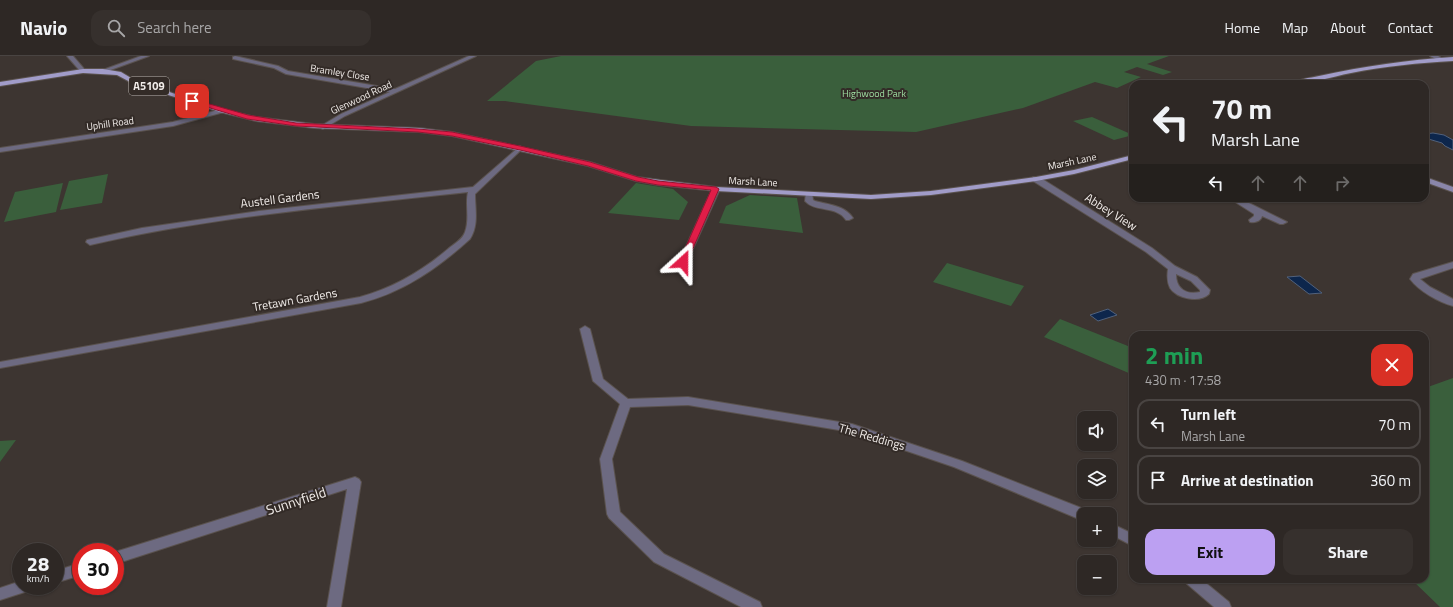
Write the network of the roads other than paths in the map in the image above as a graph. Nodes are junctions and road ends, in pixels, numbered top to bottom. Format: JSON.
{"nodes":[{"id":1,"x":70,"y":56,"type":"edge"},
{"id":2,"x":146,"y":56,"type":"edge"},
{"id":3,"x":472,"y":56,"type":"edge"},
{"id":4,"x":1433,"y":56,"type":"edge"},
{"id":5,"x":234,"y":58,"type":"dead end"},
{"id":6,"x":1453,"y":59,"type":"edge"},
{"id":7,"x":1442,"y":60,"type":"junction"},
{"id":8,"x":84,"y":71,"type":"junction"},
{"id":9,"x":103,"y":71,"type":"junction"},
{"id":10,"x":1312,"y":80,"type":"edge"},
{"id":11,"x":0,"y":84,"type":"edge"},
{"id":12,"x":397,"y":91,"type":"junction"},
{"id":13,"x":222,"y":110,"type":"junction"},
{"id":14,"x":323,"y":127,"type":"junction"},
{"id":15,"x":520,"y":148,"type":"junction"},
{"id":16,"x":0,"y":150,"type":"edge"},
{"id":17,"x":1129,"y":158,"type":"edge"},
{"id":18,"x":1036,"y":179,"type":"junction"},
{"id":19,"x":1429,"y":181,"type":"edge"},
{"id":20,"x":475,"y":189,"type":"junction"},
{"id":21,"x":716,"y":189,"type":"junction"},
{"id":22,"x":1453,"y":190,"type":"edge"},
{"id":23,"x":809,"y":194,"type":"junction"},
{"id":24,"x":1241,"y":202,"type":"edge"},
{"id":25,"x":1252,"y":208,"type":"junction"},
{"id":26,"x":849,"y":218,"type":"dead end"},
{"id":27,"x":1253,"y":220,"type":"dead end"},
{"id":28,"x":1283,"y":222,"type":"dead end"},
{"id":29,"x":90,"y":242,"type":"dead end"},
{"id":30,"x":683,"y":262,"type":"dead end"},
{"id":31,"x":1453,"y":265,"type":"edge"},
{"id":32,"x":1172,"y":268,"type":"dead end"},
{"id":33,"x":1453,"y":303,"type":"edge"},
{"id":34,"x":585,"y":329,"type":"dead end"},
{"id":35,"x":0,"y":365,"type":"edge"},
{"id":36,"x":626,"y":403,"type":"junction"},
{"id":37,"x":1077,"y":512,"type":"edge"},
{"id":38,"x":1117,"y":532,"type":"edge"},
{"id":39,"x":1129,"y":539,"type":"edge"},
{"id":40,"x":124,"y":555,"type":"edge"},
{"id":41,"x":1196,"y":583,"type":"edge"},
{"id":42,"x":12,"y":590,"type":"edge"},
{"id":43,"x":0,"y":594,"type":"edge"},
{"id":44,"x":334,"y":607,"type":"edge"},
{"id":45,"x":755,"y":607,"type":"edge"},
{"id":46,"x":1224,"y":607,"type":"edge"}],
"edges":[{"from":1,"to":8,"type":"street"},
{"from":2,"to":9,"type":"street"},
{"from":3,"to":12,"type":"street","name":"Glenwood Road"},
{"from":4,"to":7,"type":"street"},
{"from":5,"to":12,"type":"street","name":"Bramley Close"},
{"from":6,"to":7,"type":"main road"},
{"from":7,"to":10,"type":"main road"},
{"from":8,"to":9,"type":"main road","name":"Marsh Lane","number":"A5109"},
{"from":8,"to":11,"type":"main road","name":"Marsh Lane","number":"A5109"},
{"from":9,"to":13,"type":"main road","name":"Marsh Lane","number":"A5109"},
{"from":12,"to":14,"type":"street","name":"Glenwood Road"},
{"from":13,"to":14,"type":"main road","name":"Marsh Lane","number":"A5109"},
{"from":13,"to":16,"type":"street","name":"Uphill Road"},
{"from":14,"to":15,"type":"main road","name":"Marsh Lane","number":"A5109"},
{"from":15,"to":20,"type":"street"},
{"from":15,"to":21,"type":"main road","name":"Marsh Lane","number":"A5109"},
{"from":17,"to":18,"type":"main road","name":"Marsh Lane","number":"A5109"},
{"from":18,"to":23,"type":"main road","name":"Marsh Lane","number":"A5109"},
{"from":18,"to":32,"type":"street","name":"Abbey View"},
{"from":19,"to":22,"type":"main road"},
{"from":20,"to":29,"type":"street","name":"Austell Gardens"},
{"from":20,"to":35,"type":"street","name":"Tretawn Gardens"},
{"from":21,"to":23,"type":"main road","name":"Marsh Lane","number":"A5109"},
{"from":21,"to":30,"type":"street"},
{"from":23,"to":26,"type":"street"},
{"from":24,"to":25,"type":"street"},
{"from":25,"to":27,"type":"street"},
{"from":25,"to":28,"type":"street"},
{"from":31,"to":33,"type":"street"},
{"from":34,"to":36,"type":"street"},
{"from":36,"to":37,"type":"street","name":"The Reddings"},
{"from":36,"to":45,"type":"street"},
{"from":38,"to":39,"type":"street"},
{"from":40,"to":44,"type":"street","name":"Sunnyfield"},
{"from":41,"to":46,"type":"street"},
{"from":42,"to":43,"type":"street"}]}
